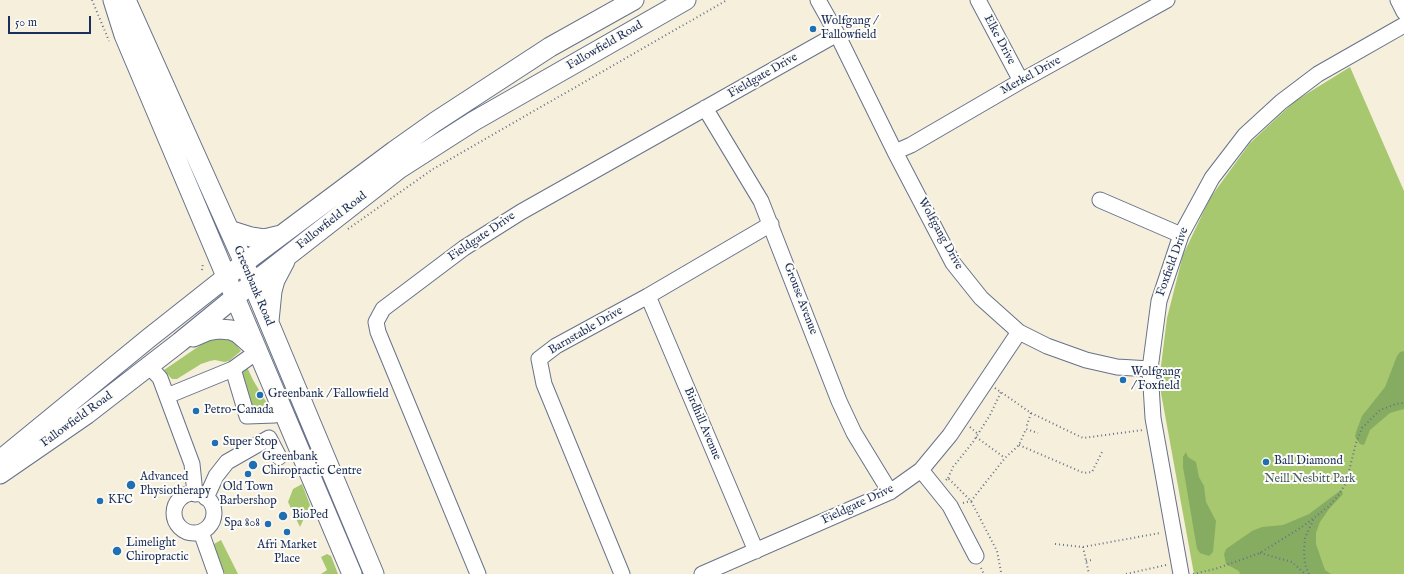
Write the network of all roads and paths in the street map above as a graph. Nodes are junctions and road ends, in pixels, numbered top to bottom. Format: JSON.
{"nodes":[{"id":1,"x":113,"y":0,"type":"edge"},
{"id":2,"x":126,"y":0,"type":"edge"},
{"id":3,"x":634,"y":0,"type":"edge"},
{"id":4,"x":686,"y":0,"type":"edge"},
{"id":5,"x":727,"y":0,"type":"edge"},
{"id":6,"x":818,"y":0,"type":"edge"},
{"id":7,"x":978,"y":0,"type":"edge"},
{"id":8,"x":1167,"y":0,"type":"edge"},
{"id":9,"x":1398,"y":0,"type":"edge"},
{"id":10,"x":1404,"y":12,"type":"edge"},
{"id":11,"x":1404,"y":25,"type":"edge"},
{"id":12,"x":836,"y":34,"type":"junction"},
{"id":13,"x":1021,"y":81,"type":"junction"},
{"id":14,"x":705,"y":108,"type":"junction"},
{"id":15,"x":895,"y":152,"type":"junction"},
{"id":16,"x":1100,"y":200,"type":"dead end"},
{"id":17,"x":771,"y":224,"type":"junction"},
{"id":18,"x":229,"y":230,"type":"junction"},
{"id":19,"x":342,"y":233,"type":"dead end"},
{"id":20,"x":282,"y":235,"type":"junction"},
{"id":21,"x":1181,"y":235,"type":"junction"},
{"id":22,"x":214,"y":248,"type":"junction"},
{"id":23,"x":290,"y":254,"type":"junction"},
{"id":24,"x":244,"y":263,"type":"junction"},
{"id":25,"x":226,"y":277,"type":"junction"},
{"id":26,"x":252,"y":284,"type":"junction"},
{"id":27,"x":648,"y":296,"type":"junction"},
{"id":28,"x":235,"y":297,"type":"junction"},
{"id":29,"x":193,"y":304,"type":"junction"},
{"id":30,"x":269,"y":322,"type":"junction"},
{"id":31,"x":1019,"y":332,"type":"junction"},
{"id":32,"x":180,"y":342,"type":"junction"},
{"id":33,"x":258,"y":351,"type":"junction"},
{"id":34,"x":149,"y":366,"type":"junction"},
{"id":35,"x":233,"y":369,"type":"junction"},
{"id":36,"x":1150,"y":369,"type":"junction"},
{"id":37,"x":986,"y":382,"type":"junction"},
{"id":38,"x":1002,"y":392,"type":"junction"},
{"id":39,"x":167,"y":396,"type":"junction"},
{"id":40,"x":1404,"y":403,"type":"edge"},
{"id":41,"x":284,"y":412,"type":"junction"},
{"id":42,"x":1031,"y":413,"type":"junction"},
{"id":43,"x":1026,"y":429,"type":"junction"},
{"id":44,"x":1146,"y":430,"type":"dead end"},
{"id":45,"x":1038,"y":433,"type":"dead end"},
{"id":46,"x":294,"y":436,"type":"junction"},
{"id":47,"x":976,"y":437,"type":"junction"},
{"id":48,"x":1019,"y":445,"type":"junction"},
{"id":49,"x":1102,"y":452,"type":"dead end"},
{"id":50,"x":1005,"y":458,"type":"junction"},
{"id":51,"x":0,"y":460,"type":"edge"},
{"id":52,"x":921,"y":470,"type":"junction"},
{"id":53,"x":0,"y":474,"type":"edge"},
{"id":54,"x":948,"y":478,"type":"junction"},
{"id":55,"x":938,"y":490,"type":"junction"},
{"id":56,"x":890,"y":492,"type":"junction"},
{"id":57,"x":200,"y":496,"type":"junction"},
{"id":58,"x":971,"y":501,"type":"junction"},
{"id":59,"x":950,"y":506,"type":"junction"},
{"id":60,"x":1316,"y":516,"type":"junction"},
{"id":61,"x":201,"y":532,"type":"junction"},
{"id":62,"x":1164,"y":532,"type":"dead end"},
{"id":63,"x":1056,"y":544,"type":"dead end"},
{"id":64,"x":1083,"y":547,"type":"junction"},
{"id":65,"x":756,"y":551,"type":"junction"},
{"id":66,"x":1260,"y":554,"type":"junction"},
{"id":67,"x":976,"y":556,"type":"dead end"},
{"id":68,"x":1092,"y":560,"type":"dead end"},
{"id":69,"x":1086,"y":561,"type":"junction"},
{"id":70,"x":1176,"y":569,"type":"edge"},
{"id":71,"x":216,"y":574,"type":"edge"},
{"id":72,"x":352,"y":574,"type":"edge"},
{"id":73,"x":374,"y":574,"type":"edge"},
{"id":74,"x":478,"y":574,"type":"edge"},
{"id":75,"x":622,"y":574,"type":"edge"},
{"id":76,"x":702,"y":574,"type":"edge"},
{"id":77,"x":999,"y":574,"type":"edge"},
{"id":78,"x":1089,"y":574,"type":"edge"},
{"id":79,"x":1126,"y":574,"type":"edge"},
{"id":80,"x":1190,"y":574,"type":"edge"},
{"id":81,"x":1305,"y":574,"type":"edge"},
{"id":82,"x":1309,"y":574,"type":"edge"}],
"edges":[{"from":1,"to":22,"type":"main road","name":"Greenbank Road"},
{"from":2,"to":18,"type":"main road","name":"Greenbank Road"},
{"from":3,"to":20,"type":"main road","name":"Fallowfield Road"},
{"from":4,"to":23,"type":"main road","name":"Fallowfield Road"},
{"from":5,"to":19,"type":"path"},
{"from":6,"to":12,"type":"street","name":"Wolfgang Drive"},
{"from":7,"to":13,"type":"street","name":"Elke Drive"},
{"from":8,"to":13,"type":"street","name":"Merkel Drive"},
{"from":9,"to":10,"type":"street"},
{"from":11,"to":21,"type":"street","name":"Foxfield Drive"},
{"from":12,"to":14,"type":"street","name":"Fieldgate Drive"},
{"from":12,"to":15,"type":"street","name":"Wolfgang Drive"},
{"from":13,"to":15,"type":"street","name":"Merkel Drive"},
{"from":14,"to":17,"type":"street","name":"Grouse Avenue"},
{"from":14,"to":74,"type":"street","name":"Fieldgate Drive"},
{"from":15,"to":31,"type":"street","name":"Wolfgang Drive"},
{"from":16,"to":21,"type":"street"},
{"from":17,"to":27,"type":"street","name":"Barnstable Drive"},
{"from":17,"to":56,"type":"street","name":"Grouse Avenue"},
{"from":18,"to":20,"type":"main road"},
{"from":18,"to":24,"type":"main road","name":"Greenbank Road"},
{"from":20,"to":24,"type":"main road","name":"Fallowfield Road"},
{"from":21,"to":36,"type":"street","name":"Foxfield Drive"},
{"from":22,"to":25,"type":"main road","name":"Greenbank Road"},
{"from":22,"to":29,"type":"main road"},
{"from":23,"to":26,"type":"main road","name":"Fallowfield Road"},
{"from":23,"to":30,"type":"main road"},
{"from":24,"to":25,"type":"main road","name":"Fallowfield Road"},
{"from":24,"to":26,"type":"main road","name":"Greenbank Road"},
{"from":25,"to":28,"type":"main road","name":"Greenbank Road"},
{"from":25,"to":29,"type":"main road","name":"Fallowfield Road"},
{"from":26,"to":28,"type":"main road","name":"Fallowfield Road"},
{"from":26,"to":30,"type":"main road","name":"Greenbank Road"},
{"from":27,"to":65,"type":"street","name":"Birdhill Avenue"},
{"from":27,"to":75,"type":"street","name":"Barnstable Drive"},
{"from":28,"to":32,"type":"main road","name":"Fallowfield Road"},
{"from":28,"to":33,"type":"main road","name":"Greenbank Road"},
{"from":29,"to":51,"type":"main road","name":"Fallowfield Road"},
{"from":30,"to":73,"type":"main road","name":"Greenbank Road"},
{"from":31,"to":36,"type":"street","name":"Wolfgang Drive"},
{"from":31,"to":37,"type":"street","name":"Fieldgate Drive"},
{"from":32,"to":33,"type":"main road"},
{"from":32,"to":34,"type":"main road","name":"Fallowfield Road"},
{"from":33,"to":35,"type":"street"},
{"from":33,"to":41,"type":"main road","name":"Greenbank Road"},
{"from":34,"to":39,"type":"street"},
{"from":34,"to":53,"type":"main road","name":"Fallowfield Road"},
{"from":35,"to":39,"type":"street"},
{"from":35,"to":41,"type":"street"},
{"from":36,"to":70,"type":"street","name":"Foxfield Drive"},
{"from":37,"to":38,"type":"path"},
{"from":37,"to":52,"type":"street","name":"Fieldgate Drive"},
{"from":38,"to":42,"type":"path"},
{"from":38,"to":47,"type":"path"},
{"from":39,"to":57,"type":"street"},
{"from":40,"to":60,"type":"path"},
{"from":41,"to":46,"type":"main road","name":"Greenbank Road"},
{"from":42,"to":43,"type":"path"},
{"from":42,"to":44,"type":"path"},
{"from":43,"to":45,"type":"path"},
{"from":43,"to":48,"type":"path"},
{"from":46,"to":57,"type":"street"},
{"from":46,"to":72,"type":"main road","name":"Greenbank Road"},
{"from":47,"to":50,"type":"path"},
{"from":47,"to":54,"type":"path"},
{"from":48,"to":49,"type":"path"},
{"from":48,"to":50,"type":"path"},
{"from":50,"to":58,"type":"path"},
{"from":52,"to":55,"type":"street"},
{"from":52,"to":56,"type":"street","name":"Fieldgate Drive"},
{"from":54,"to":55,"type":"path"},
{"from":54,"to":58,"type":"path"},
{"from":55,"to":59,"type":"street"},
{"from":56,"to":65,"type":"street","name":"Fieldgate Drive"},
{"from":57,"to":61,"type":"street"},
{"from":57,"to":61,"type":"street"},
{"from":58,"to":59,"type":"path"},
{"from":58,"to":77,"type":"path"},
{"from":59,"to":67,"type":"street"},
{"from":60,"to":66,"type":"path"},
{"from":60,"to":82,"type":"path"},
{"from":61,"to":71,"type":"street"},
{"from":62,"to":64,"type":"path"},
{"from":63,"to":64,"type":"path"},
{"from":64,"to":69,"type":"path"},
{"from":65,"to":76,"type":"street","name":"Fieldgate Drive"},
{"from":66,"to":80,"type":"path"},
{"from":66,"to":81,"type":"path"},
{"from":68,"to":69,"type":"path"},
{"from":69,"to":78,"type":"path"},
{"from":70,"to":79,"type":"path"}]}
